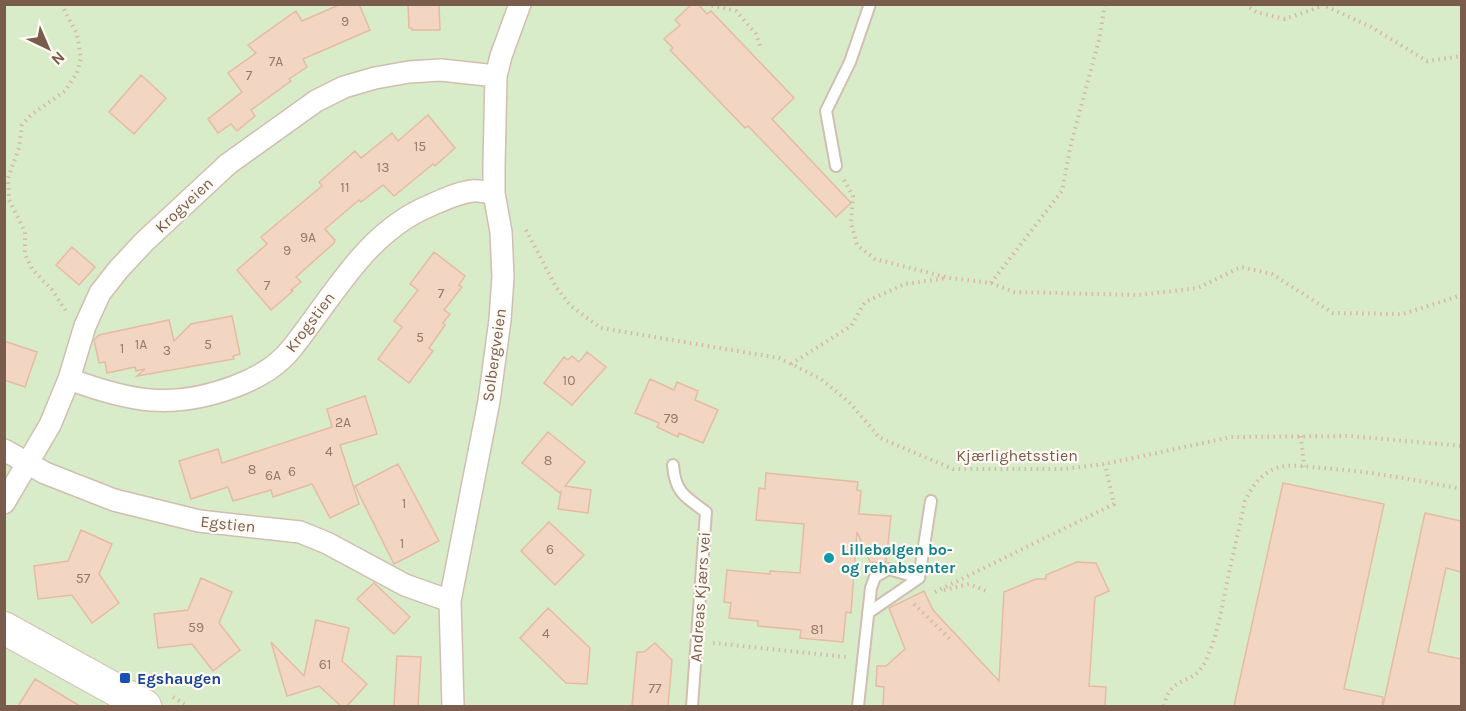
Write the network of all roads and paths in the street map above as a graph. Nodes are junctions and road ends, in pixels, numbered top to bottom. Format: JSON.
{"nodes":[{"id":1,"x":61,"y":4,"type":"edge"},
{"id":2,"x":520,"y":4,"type":"edge"},
{"id":3,"x":706,"y":4,"type":"edge"},
{"id":4,"x":870,"y":4,"type":"edge"},
{"id":5,"x":1105,"y":4,"type":"edge"},
{"id":6,"x":1245,"y":4,"type":"edge"},
{"id":7,"x":1322,"y":5,"type":"edge"},
{"id":8,"x":760,"y":46,"type":"dead end"},
{"id":9,"x":1461,"y":56,"type":"edge"},
{"id":10,"x":496,"y":76,"type":"junction"},
{"id":11,"x":836,"y":166,"type":"joint"},
{"id":12,"x":494,"y":193,"type":"junction"},
{"id":13,"x":950,"y":278,"type":"junction"},
{"id":14,"x":991,"y":283,"type":"junction"},
{"id":15,"x":1461,"y":295,"type":"edge"},
{"id":16,"x":85,"y":326,"type":"junction"},
{"id":17,"x":791,"y":364,"type":"junction"},
{"id":18,"x":69,"y":379,"type":"junction"},
{"id":19,"x":1301,"y":436,"type":"junction"},
{"id":20,"x":1461,"y":446,"type":"edge"},
{"id":21,"x":4,"y":450,"type":"edge"},
{"id":22,"x":28,"y":462,"type":"junction"},
{"id":23,"x":1105,"y":464,"type":"junction"},
{"id":24,"x":674,"y":465,"type":"dead end"},
{"id":25,"x":1304,"y":467,"type":"junction"},
{"id":26,"x":1461,"y":489,"type":"edge"},
{"id":27,"x":931,"y":501,"type":"dead end"},
{"id":28,"x":4,"y":503,"type":"edge"},
{"id":29,"x":919,"y":578,"type":"junction"},
{"id":30,"x":902,"y":591,"type":"junction"},
{"id":31,"x":935,"y":592,"type":"junction"},
{"id":32,"x":989,"y":592,"type":"dead end"},
{"id":33,"x":450,"y":601,"type":"junction"},
{"id":34,"x":868,"y":613,"type":"junction"},
{"id":35,"x":4,"y":628,"type":"edge"},
{"id":36,"x":698,"y":641,"type":"junction"},
{"id":37,"x":952,"y":641,"type":"dead end"},
{"id":38,"x":863,"y":659,"type":"junction"},
{"id":39,"x":146,"y":706,"type":"edge"},
{"id":40,"x":453,"y":706,"type":"edge"},
{"id":41,"x":692,"y":706,"type":"edge"},
{"id":42,"x":858,"y":706,"type":"edge"},
{"id":43,"x":1164,"y":706,"type":"edge"}],
"edges":[{"from":1,"to":16,"type":"path"},
{"from":2,"to":10,"type":"street","name":"Solbergveien"},
{"from":3,"to":8,"type":"path"},
{"from":4,"to":11,"type":"lane"},
{"from":5,"to":14,"type":"path"},
{"from":6,"to":7,"type":"path"},
{"from":7,"to":9,"type":"path"},
{"from":10,"to":12,"type":"street","name":"Solbergveien"},
{"from":10,"to":16,"type":"street","name":"Krogveien"},
{"from":11,"to":13,"type":"path"},
{"from":12,"to":17,"type":"path","name":"Kjærlighetsstien"},
{"from":12,"to":18,"type":"street","name":"Krogstien"},
{"from":12,"to":33,"type":"street","name":"Solbergveien"},
{"from":13,"to":14,"type":"path"},
{"from":13,"to":17,"type":"path"},
{"from":14,"to":15,"type":"path"},
{"from":16,"to":18,"type":"street","name":"Krogveien"},
{"from":17,"to":23,"type":"path","name":"Kjærlighetsstien"},
{"from":18,"to":22,"type":"street","name":"Krogveien"},
{"from":19,"to":20,"type":"path","name":"Kjærlighetsstien"},
{"from":19,"to":23,"type":"path","name":"Kjærlighetsstien"},
{"from":19,"to":25,"type":"path"},
{"from":21,"to":22,"type":"street","name":"Egstien"},
{"from":22,"to":28,"type":"street","name":"Krogveien"},
{"from":22,"to":33,"type":"street","name":"Egstien"},
{"from":23,"to":31,"type":"path"},
{"from":24,"to":36,"type":"lane","name":"Andreas Kjærs vei"},
{"from":25,"to":26,"type":"path"},
{"from":25,"to":43,"type":"path"},
{"from":27,"to":29,"type":"lane"},
{"from":29,"to":30,"type":"lane"},
{"from":29,"to":31,"type":"path"},
{"from":29,"to":34,"type":"lane"},
{"from":30,"to":34,"type":"lane"},
{"from":30,"to":37,"type":"path"},
{"from":31,"to":32,"type":"path"},
{"from":33,"to":40,"type":"street","name":"Solbergveien"},
{"from":34,"to":38,"type":"lane"},
{"from":35,"to":39,"type":"street"},
{"from":36,"to":38,"type":"path"},
{"from":36,"to":41,"type":"lane","name":"Andreas Kjærs vei"},
{"from":38,"to":42,"type":"lane"}]}
